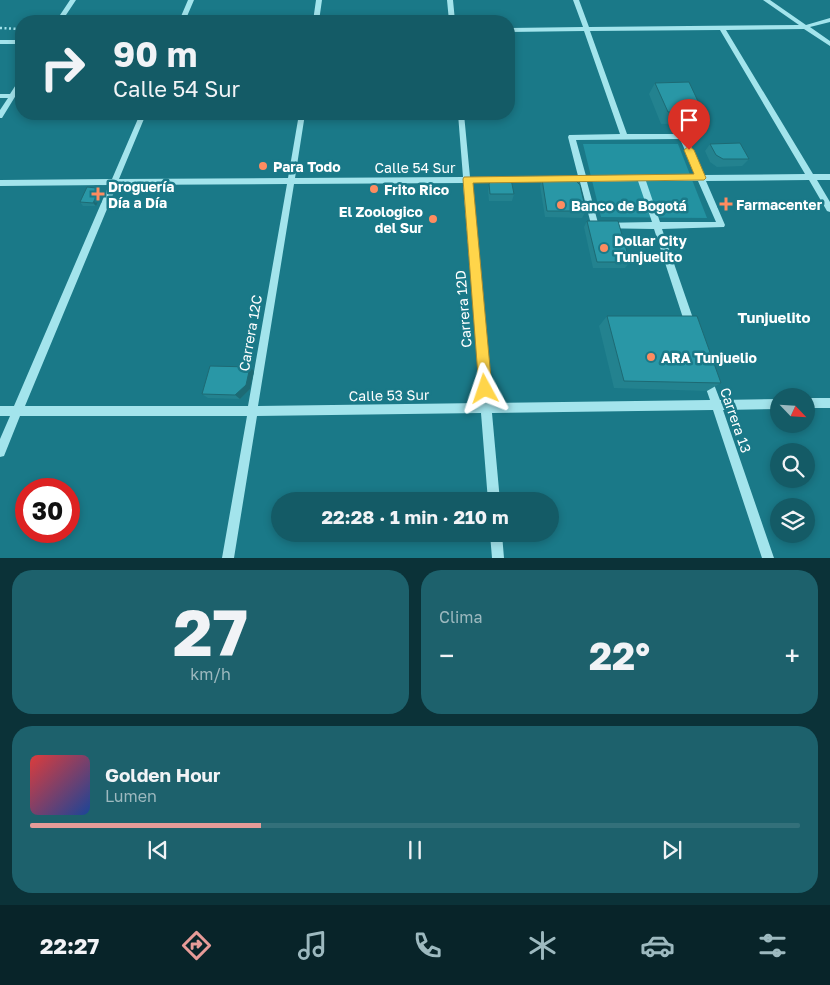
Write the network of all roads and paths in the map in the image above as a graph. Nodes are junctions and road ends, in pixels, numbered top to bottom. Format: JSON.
{"nodes":[{"id":1,"x":73,"y":0,"type":"edge"},
{"id":2,"x":191,"y":0,"type":"edge"},
{"id":3,"x":319,"y":0,"type":"edge"},
{"id":4,"x":450,"y":0,"type":"edge"},
{"id":5,"x":576,"y":0,"type":"edge"},
{"id":6,"x":766,"y":0,"type":"edge"},
{"id":7,"x":63,"y":15,"type":"edge"},
{"id":8,"x":185,"y":15,"type":"edge"},
{"id":9,"x":317,"y":15,"type":"edge"},
{"id":10,"x":451,"y":15,"type":"edge"},
{"id":11,"x":830,"y":20,"type":"edge"},
{"id":12,"x":805,"y":27,"type":"junction"},
{"id":13,"x":0,"y":28,"type":"edge"},
{"id":14,"x":722,"y":28,"type":"junction"},
{"id":15,"x":15,"y":29,"type":"edge"},
{"id":16,"x":586,"y":29,"type":"junction"},
{"id":17,"x":515,"y":30,"type":"edge"},
{"id":18,"x":0,"y":42,"type":"edge"},
{"id":19,"x":15,"y":42,"type":"edge"},
{"id":20,"x":830,"y":44,"type":"edge"},
{"id":21,"x":15,"y":91,"type":"edge"},
{"id":22,"x":0,"y":96,"type":"edge"},
{"id":23,"x":12,"y":96,"type":"junction"},
{"id":24,"x":0,"y":116,"type":"edge"},
{"id":25,"x":140,"y":120,"type":"edge"},
{"id":26,"x":301,"y":120,"type":"edge"},
{"id":27,"x":462,"y":120,"type":"edge"},
{"id":28,"x":624,"y":136,"type":"junction"},
{"id":29,"x":830,"y":176,"type":"edge"},
{"id":30,"x":811,"y":177,"type":"junction"},
{"id":31,"x":583,"y":178,"type":"junction"},
{"id":32,"x":641,"y":178,"type":"junction"},
{"id":33,"x":701,"y":178,"type":"junction"},
{"id":34,"x":468,"y":179,"type":"junction"},
{"id":35,"x":291,"y":181,"type":"junction"},
{"id":36,"x":114,"y":182,"type":"junction"},
{"id":37,"x":0,"y":183,"type":"edge"},
{"id":38,"x":830,"y":209,"type":"edge"},
{"id":39,"x":657,"y":226,"type":"junction"},
{"id":40,"x":694,"y":339,"type":"edge"},
{"id":41,"x":704,"y":367,"type":"edge"},
{"id":42,"x":815,"y":403,"type":"edge"},
{"id":43,"x":830,"y":403,"type":"edge"},
{"id":44,"x":770,"y":404,"type":"edge"},
{"id":45,"x":717,"y":405,"type":"junction"},
{"id":46,"x":487,"y":408,"type":"junction"},
{"id":47,"x":0,"y":410,"type":"edge"},
{"id":48,"x":18,"y":411,"type":"junction"},
{"id":49,"x":253,"y":411,"type":"junction"},
{"id":50,"x":0,"y":452,"type":"edge"},
{"id":51,"x":493,"y":492,"type":"edge"},
{"id":52,"x":497,"y":542,"type":"edge"},
{"id":53,"x":228,"y":558,"type":"edge"},
{"id":54,"x":498,"y":558,"type":"edge"},
{"id":55,"x":768,"y":558,"type":"edge"}],
"edges":[{"from":1,"to":7,"type":"street"},
{"from":2,"to":8,"type":"street"},
{"from":3,"to":9,"type":"street"},
{"from":4,"to":10,"type":"street"},
{"from":5,"to":16,"type":"street"},
{"from":6,"to":12,"type":"street"},
{"from":11,"to":12,"type":"street"},
{"from":12,"to":14,"type":"street"},
{"from":12,"to":20,"type":"street"},
{"from":13,"to":15,"type":"path"},
{"from":14,"to":16,"type":"street"},
{"from":14,"to":30,"type":"street"},
{"from":16,"to":17,"type":"street"},
{"from":16,"to":28,"type":"street"},
{"from":18,"to":19,"type":"street"},
{"from":21,"to":23,"type":"street"},
{"from":22,"to":23,"type":"street"},
{"from":23,"to":24,"type":"street"},
{"from":25,"to":36,"type":"street"},
{"from":26,"to":35,"type":"street","name":"Carrera 12C"},
{"from":27,"to":34,"type":"street","name":"Carrera 12D"},
{"from":28,"to":31,"type":"street"},
{"from":28,"to":33,"type":"street"},
{"from":29,"to":30,"type":"street","name":"Calle 54 Sur"},
{"from":30,"to":33,"type":"street","name":"Calle 54 Sur"},
{"from":30,"to":38,"type":"street"},
{"from":31,"to":32,"type":"street","name":"Calle 54 Sur"},
{"from":31,"to":34,"type":"street","name":"Calle 54 Sur"},
{"from":31,"to":39,"type":"street"},
{"from":32,"to":33,"type":"street","name":"Calle 54 Sur"},
{"from":32,"to":39,"type":"street"},
{"from":33,"to":39,"type":"street"},
{"from":34,"to":35,"type":"street","name":"Calle 54 Sur"},
{"from":34,"to":46,"type":"street","name":"Carrera 12D"},
{"from":35,"to":36,"type":"street","name":"Calle 54 Sur"},
{"from":35,"to":49,"type":"street","name":"Carrera 12C"},
{"from":36,"to":37,"type":"street","name":"Calle 54 Sur"},
{"from":36,"to":48,"type":"street"},
{"from":39,"to":40,"type":"street"},
{"from":41,"to":45,"type":"street","name":"Carrera 13"},
{"from":42,"to":43,"type":"street"},
{"from":44,"to":45,"type":"street","name":"Calle 53 Sur"},
{"from":45,"to":46,"type":"street","name":"Calle 53 Sur"},
{"from":45,"to":55,"type":"street","name":"Carrera 13"},
{"from":46,"to":49,"type":"street","name":"Calle 53 Sur"},
{"from":46,"to":51,"type":"street","name":"Carrera 12D"},
{"from":47,"to":48,"type":"street","name":"Calle 53 Sur"},
{"from":48,"to":49,"type":"street","name":"Calle 53 Sur"},
{"from":48,"to":50,"type":"street"},
{"from":49,"to":53,"type":"street","name":"Carrera 12C"},
{"from":52,"to":54,"type":"street"}]}
